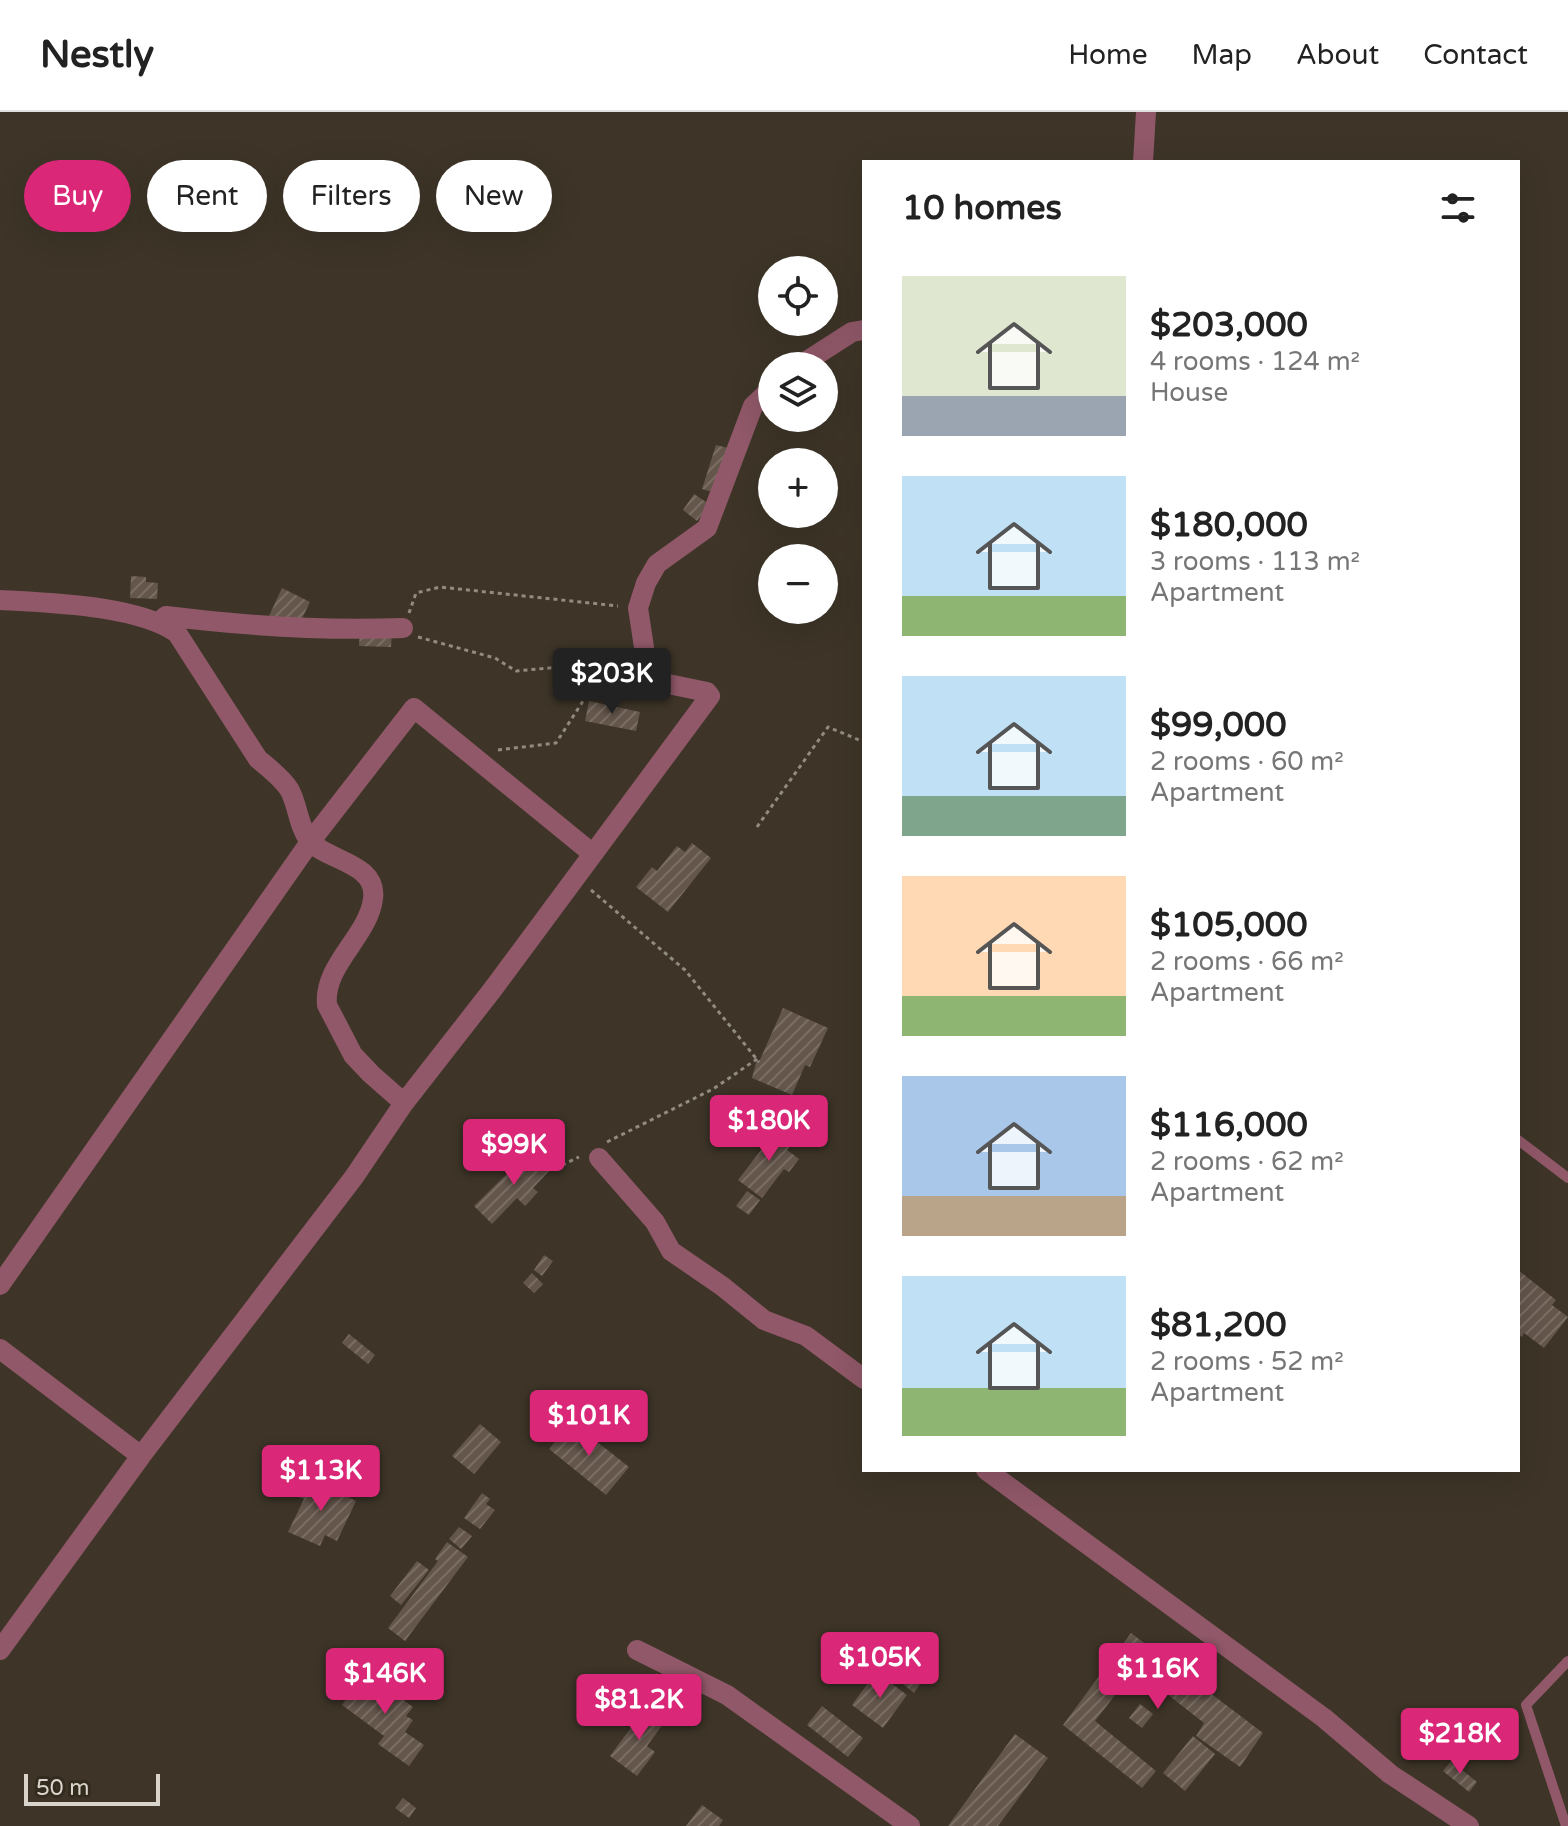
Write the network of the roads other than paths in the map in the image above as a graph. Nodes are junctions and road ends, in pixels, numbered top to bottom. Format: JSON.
{"nodes":[{"id":1,"x":1146,"y":112,"type":"edge"},
{"id":2,"x":1143,"y":160,"type":"edge"},
{"id":3,"x":862,"y":330,"type":"edge"},
{"id":4,"x":821,"y":352,"type":"edge"},
{"id":5,"x":758,"y":401,"type":"edge"},
{"id":6,"x":0,"y":600,"type":"edge"},
{"id":7,"x":160,"y":621,"type":"junction"},
{"id":8,"x":403,"y":628,"type":"road end"},
{"id":9,"x":310,"y":842,"type":"junction"},
{"id":10,"x":593,"y":854,"type":"junction"},
{"id":11,"x":404,"y":1103,"type":"junction"},
{"id":12,"x":1520,"y":1142,"type":"edge"},
{"id":13,"x":597,"y":1151,"type":"road end"},
{"id":14,"x":1568,"y":1178,"type":"edge"},
{"id":15,"x":0,"y":1285,"type":"edge"},
{"id":16,"x":0,"y":1349,"type":"edge"},
{"id":17,"x":862,"y":1378,"type":"edge"},
{"id":18,"x":141,"y":1456,"type":"junction"},
{"id":19,"x":989,"y":1472,"type":"edge"},
{"id":20,"x":0,"y":1650,"type":"edge"},
{"id":21,"x":637,"y":1650,"type":"dead end"},
{"id":22,"x":1568,"y":1661,"type":"edge"},
{"id":23,"x":910,"y":1826,"type":"edge"},
{"id":24,"x":1469,"y":1826,"type":"edge"},
{"id":25,"x":1566,"y":1826,"type":"edge"}],
"edges":[{"from":1,"to":2,"type":"street"},
{"from":3,"to":4,"type":"street"},
{"from":5,"to":10,"type":"street"},
{"from":6,"to":7,"type":"street"},
{"from":7,"to":8,"type":"street"},
{"from":7,"to":9,"type":"street"},
{"from":9,"to":10,"type":"street"},
{"from":9,"to":11,"type":"street"},
{"from":9,"to":15,"type":"street"},
{"from":10,"to":11,"type":"street"},
{"from":11,"to":18,"type":"street"},
{"from":12,"to":14,"type":"lane"},
{"from":13,"to":17,"type":"street"},
{"from":16,"to":18,"type":"street"},
{"from":18,"to":20,"type":"street"},
{"from":19,"to":24,"type":"street"},
{"from":21,"to":23,"type":"street"},
{"from":22,"to":25,"type":"lane"}]}
